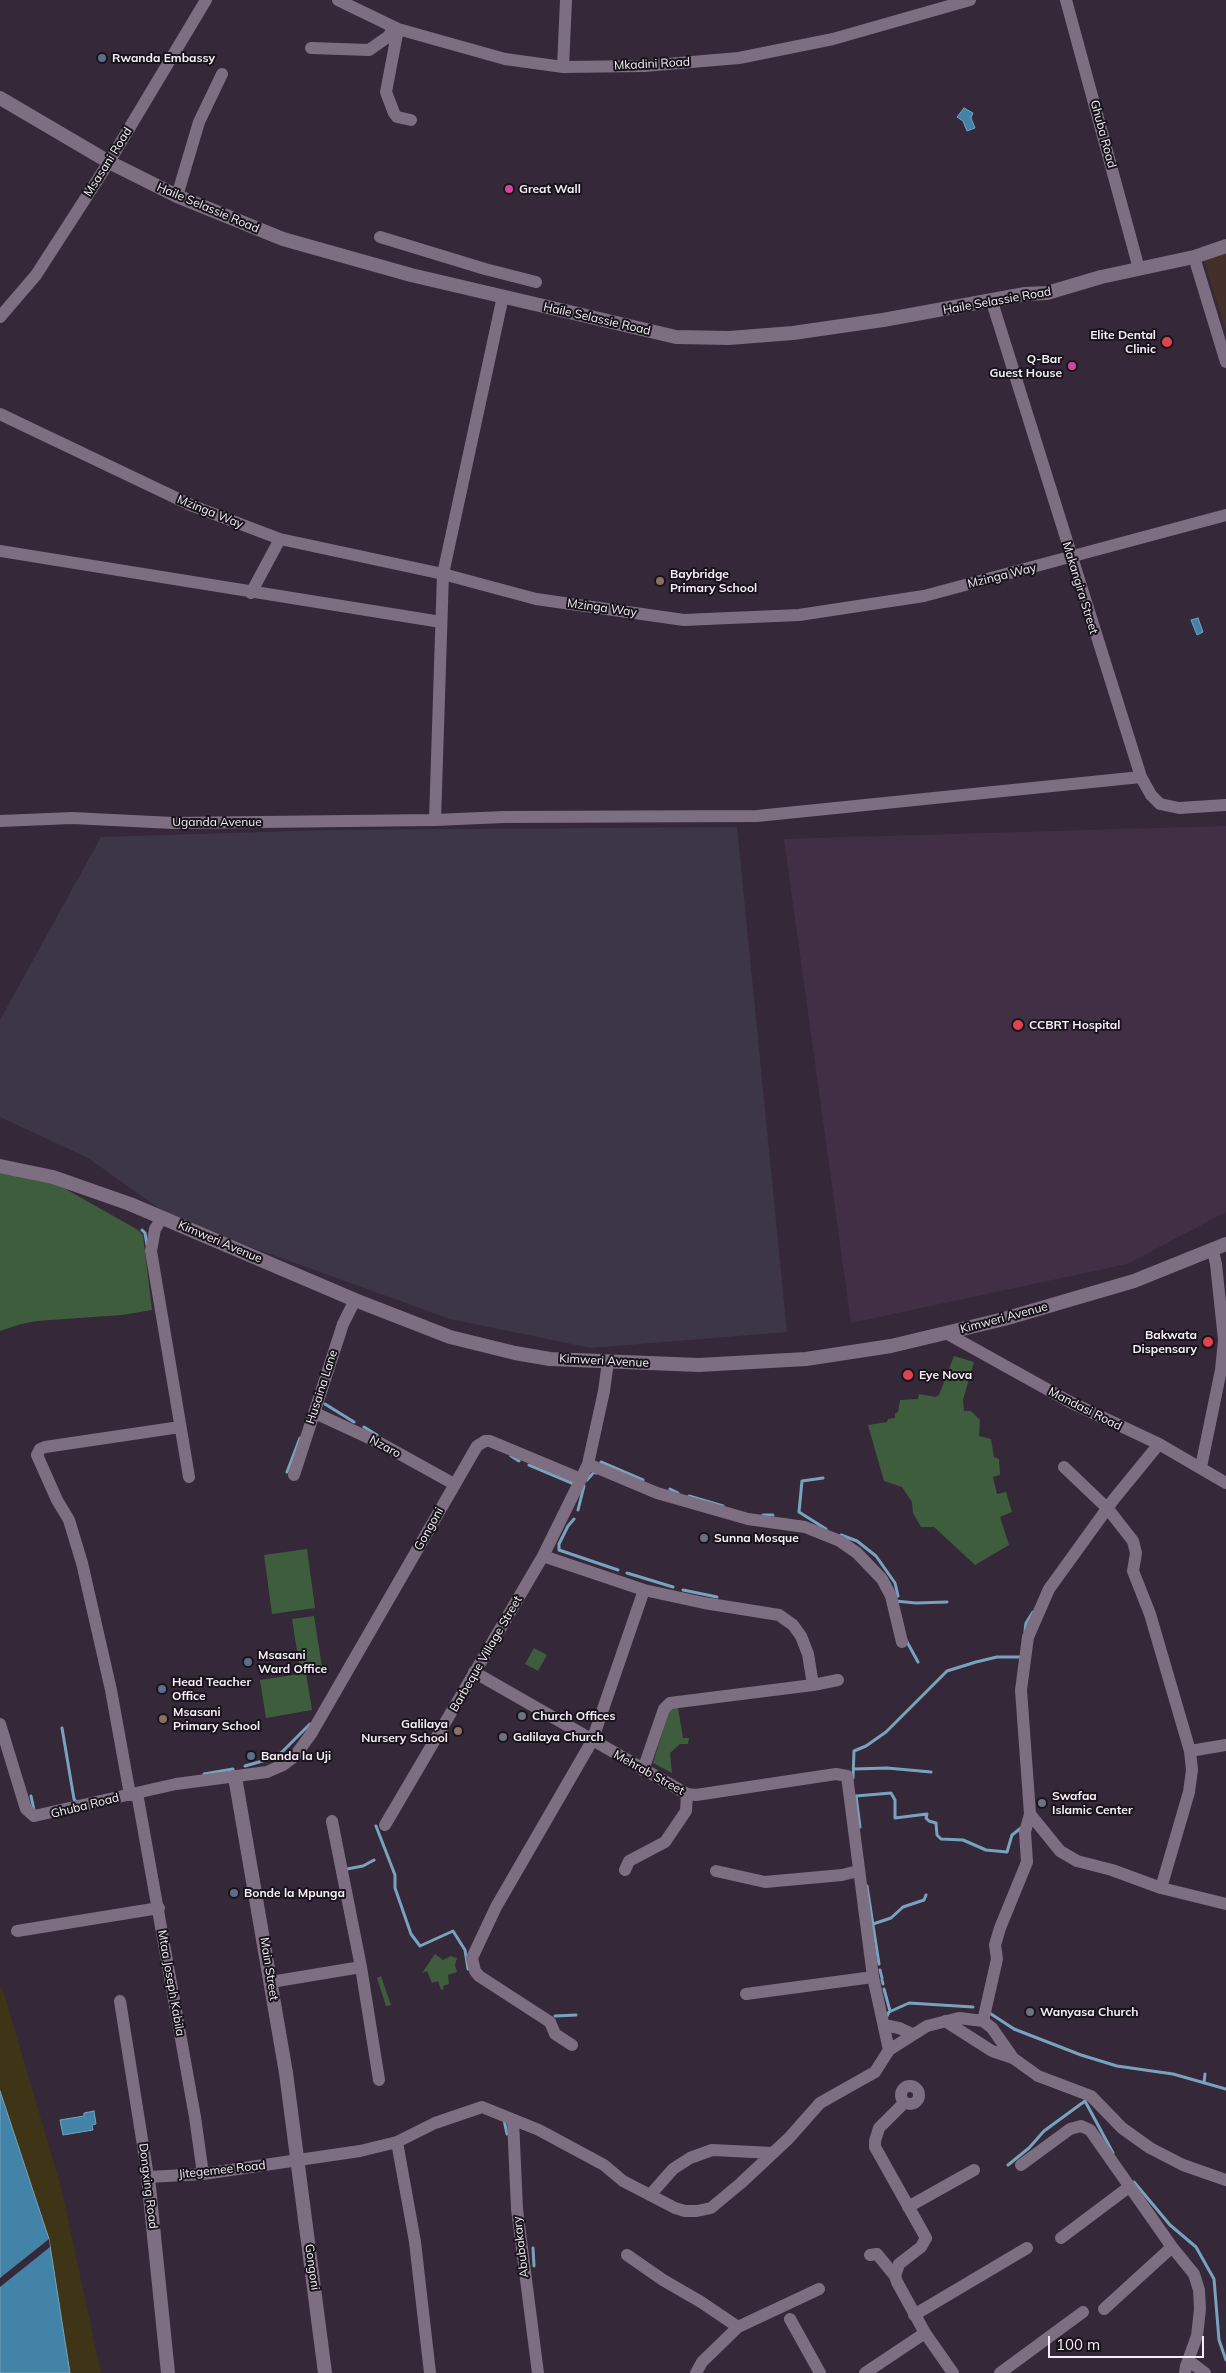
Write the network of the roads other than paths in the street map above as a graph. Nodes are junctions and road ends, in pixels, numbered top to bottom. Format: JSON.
{"nodes":[{"id":1,"x":206,"y":0,"type":"edge"},
{"id":2,"x":338,"y":0,"type":"edge"},
{"id":3,"x":566,"y":0,"type":"edge"},
{"id":4,"x":970,"y":0,"type":"edge"},
{"id":5,"x":1066,"y":0,"type":"edge"},
{"id":6,"x":360,"y":4,"type":"edge"},
{"id":7,"x":395,"y":28,"type":"junction"},
{"id":8,"x":311,"y":48,"type":"dead end"},
{"id":9,"x":563,"y":67,"type":"junction"},
{"id":10,"x":222,"y":74,"type":"dead end"},
{"id":11,"x":0,"y":98,"type":"edge"},
{"id":12,"x":411,"y":120,"type":"dead end"},
{"id":13,"x":109,"y":162,"type":"junction"},
{"id":14,"x":177,"y":196,"type":"junction"},
{"id":15,"x":380,"y":237,"type":"dead end"},
{"id":16,"x":1226,"y":246,"type":"edge"},
{"id":17,"x":1194,"y":257,"type":"junction"},
{"id":18,"x":1140,"y":269,"type":"junction"},
{"id":19,"x":536,"y":282,"type":"dead end"},
{"id":20,"x":503,"y":296,"type":"junction"},
{"id":21,"x":992,"y":302,"type":"junction"},
{"id":22,"x":0,"y":317,"type":"edge"},
{"id":23,"x":1226,"y":362,"type":"edge"},
{"id":24,"x":0,"y":414,"type":"edge"},
{"id":25,"x":1226,"y":515,"type":"edge"},
{"id":26,"x":280,"y":539,"type":"junction"},
{"id":27,"x":0,"y":550,"type":"edge"},
{"id":28,"x":1071,"y":558,"type":"junction"},
{"id":29,"x":443,"y":574,"type":"junction"},
{"id":30,"x":251,"y":593,"type":"junction"},
{"id":31,"x":440,"y":622,"type":"junction"},
{"id":32,"x":1141,"y":778,"type":"junction"},
{"id":33,"x":1226,"y":805,"type":"edge"},
{"id":34,"x":435,"y":820,"type":"junction"},
{"id":35,"x":0,"y":821,"type":"edge"},
{"id":36,"x":0,"y":1166,"type":"edge"},
{"id":37,"x":162,"y":1218,"type":"junction"},
{"id":38,"x":1226,"y":1244,"type":"edge"},
{"id":39,"x":1213,"y":1251,"type":"junction"},
{"id":40,"x":355,"y":1300,"type":"junction"},
{"id":41,"x":946,"y":1333,"type":"junction"},
{"id":42,"x":1225,"y":1339,"type":"edge"},
{"id":43,"x":608,"y":1362,"type":"junction"},
{"id":44,"x":315,"y":1413,"type":"junction"},
{"id":45,"x":180,"y":1427,"type":"junction"},
{"id":46,"x":1160,"y":1444,"type":"junction"},
{"id":47,"x":588,"y":1464,"type":"junction"},
{"id":48,"x":1064,"y":1467,"type":"dead end"},
{"id":49,"x":1201,"y":1467,"type":"junction"},
{"id":50,"x":294,"y":1475,"type":"dead end"},
{"id":51,"x":189,"y":1477,"type":"dead end"},
{"id":52,"x":581,"y":1479,"type":"junction"},
{"id":53,"x":1226,"y":1483,"type":"edge"},
{"id":54,"x":454,"y":1484,"type":"junction"},
{"id":55,"x":1108,"y":1509,"type":"junction"},
{"id":56,"x":543,"y":1556,"type":"junction"},
{"id":57,"x":644,"y":1590,"type":"junction"},
{"id":58,"x":902,"y":1642,"type":"dead end"},
{"id":59,"x":474,"y":1672,"type":"junction"},
{"id":60,"x":838,"y":1680,"type":"dead end"},
{"id":61,"x":813,"y":1685,"type":"junction"},
{"id":62,"x":0,"y":1724,"type":"edge"},
{"id":63,"x":592,"y":1741,"type":"junction"},
{"id":64,"x":1226,"y":1745,"type":"edge"},
{"id":65,"x":1190,"y":1751,"type":"junction"},
{"id":66,"x":643,"y":1770,"type":"junction"},
{"id":67,"x":235,"y":1777,"type":"junction"},
{"id":68,"x":133,"y":1794,"type":"junction"},
{"id":69,"x":687,"y":1794,"type":"junction"},
{"id":70,"x":1030,"y":1814,"type":"junction"},
{"id":71,"x":332,"y":1821,"type":"dead end"},
{"id":72,"x":385,"y":1826,"type":"dead end"},
{"id":73,"x":625,"y":1870,"type":"dead end"},
{"id":74,"x":716,"y":1871,"type":"dead end"},
{"id":75,"x":858,"y":1871,"type":"junction"},
{"id":76,"x":1161,"y":1888,"type":"junction"},
{"id":77,"x":1226,"y":1904,"type":"edge"},
{"id":78,"x":159,"y":1908,"type":"junction"},
{"id":79,"x":17,"y":1931,"type":"dead end"},
{"id":80,"x":361,"y":1966,"type":"junction"},
{"id":81,"x":873,"y":1977,"type":"junction"},
{"id":82,"x":271,"y":1982,"type":"junction"},
{"id":83,"x":746,"y":1994,"type":"dead end"},
{"id":84,"x":120,"y":2001,"type":"dead end"},
{"id":85,"x":945,"y":2021,"type":"junction"},
{"id":86,"x":983,"y":2021,"type":"junction"},
{"id":87,"x":884,"y":2025,"type":"junction"},
{"id":88,"x":912,"y":2034,"type":"junction"},
{"id":89,"x":572,"y":2045,"type":"dead end"},
{"id":90,"x":889,"y":2050,"type":"junction"},
{"id":91,"x":1013,"y":2058,"type":"junction"},
{"id":92,"x":379,"y":2080,"type":"dead end"},
{"id":93,"x":904,"y":2103,"type":"dead end"},
{"id":94,"x":513,"y":2120,"type":"junction"},
{"id":95,"x":397,"y":2142,"type":"junction"},
{"id":96,"x":773,"y":2153,"type":"junction"},
{"id":97,"x":296,"y":2162,"type":"junction"},
{"id":98,"x":1021,"y":2165,"type":"dead end"},
{"id":99,"x":974,"y":2170,"type":"dead end"},
{"id":100,"x":202,"y":2174,"type":"junction"},
{"id":101,"x":148,"y":2176,"type":"junction"},
{"id":102,"x":1226,"y":2180,"type":"edge"},
{"id":103,"x":1129,"y":2187,"type":"junction"},
{"id":104,"x":650,"y":2194,"type":"junction"},
{"id":105,"x":908,"y":2207,"type":"junction"},
{"id":106,"x":1060,"y":2238,"type":"dead end"},
{"id":107,"x":1172,"y":2247,"type":"junction"},
{"id":108,"x":1027,"y":2248,"type":"dead end"},
{"id":109,"x":627,"y":2254,"type":"dead end"},
{"id":110,"x":870,"y":2255,"type":"dead end"},
{"id":111,"x":895,"y":2276,"type":"junction"},
{"id":112,"x":819,"y":2289,"type":"dead end"},
{"id":113,"x":1104,"y":2309,"type":"dead end"},
{"id":114,"x":1083,"y":2312,"type":"dead end"},
{"id":115,"x":914,"y":2315,"type":"junction"},
{"id":116,"x":790,"y":2319,"type":"dead end"},
{"id":117,"x":738,"y":2328,"type":"junction"},
{"id":118,"x":925,"y":2333,"type":"junction"},
{"id":119,"x":1187,"y":2367,"type":"edge"},
{"id":120,"x":168,"y":2373,"type":"edge"},
{"id":121,"x":326,"y":2373,"type":"edge"},
{"id":122,"x":430,"y":2373,"type":"edge"},
{"id":123,"x":538,"y":2373,"type":"edge"},
{"id":124,"x":696,"y":2373,"type":"edge"},
{"id":125,"x":820,"y":2373,"type":"edge"},
{"id":126,"x":865,"y":2373,"type":"edge"},
{"id":127,"x":953,"y":2373,"type":"edge"},
{"id":128,"x":1000,"y":2373,"type":"edge"},
{"id":129,"x":1204,"y":2373,"type":"edge"}],
"edges":[{"from":1,"to":13,"type":"street","name":"Msasani Road"},
{"from":2,"to":6,"type":"street","name":"Mkadini Road"},
{"from":3,"to":9,"type":"street"},
{"from":4,"to":9,"type":"street","name":"Mkadini Road"},
{"from":5,"to":18,"type":"street","name":"Ghuba Road"},
{"from":6,"to":7,"type":"street","name":"Mkadini Road"},
{"from":7,"to":8,"type":"street"},
{"from":7,"to":9,"type":"street","name":"Mkadini Road"},
{"from":7,"to":12,"type":"street"},
{"from":10,"to":14,"type":"street"},
{"from":11,"to":13,"type":"street","name":"Haile Selassie Road"},
{"from":13,"to":14,"type":"street","name":"Haile Selassie Road"},
{"from":13,"to":22,"type":"street","name":"Msasani Road"},
{"from":14,"to":20,"type":"street","name":"Haile Selassie Road"},
{"from":15,"to":19,"type":"street"},
{"from":16,"to":17,"type":"street","name":"Haile Selassie Road"},
{"from":17,"to":18,"type":"street","name":"Haile Selassie Road"},
{"from":17,"to":23,"type":"street"},
{"from":18,"to":21,"type":"street","name":"Haile Selassie Road"},
{"from":20,"to":21,"type":"street","name":"Haile Selassie Road"},
{"from":20,"to":29,"type":"street"},
{"from":21,"to":28,"type":"street","name":"Makangira Street"},
{"from":24,"to":26,"type":"street","name":"Mzinga Way"},
{"from":25,"to":28,"type":"street","name":"Mzinga Way"},
{"from":26,"to":29,"type":"street","name":"Mzinga Way"},
{"from":26,"to":30,"type":"street"},
{"from":27,"to":30,"type":"street"},
{"from":28,"to":29,"type":"street","name":"Mzinga Way"},
{"from":28,"to":32,"type":"street","name":"Makangira Street"},
{"from":29,"to":31,"type":"street"},
{"from":30,"to":31,"type":"street"},
{"from":31,"to":34,"type":"street"},
{"from":32,"to":33,"type":"street","name":"Makangira Street"},
{"from":32,"to":34,"type":"street","name":"Uganda Avenue"},
{"from":34,"to":35,"type":"street","name":"Uganda Avenue"},
{"from":36,"to":37,"type":"street","name":"Kimweri Avenue"},
{"from":37,"to":40,"type":"street","name":"Kimweri Avenue"},
{"from":37,"to":45,"type":"street"},
{"from":38,"to":39,"type":"street","name":"Kimweri Avenue"},
{"from":39,"to":41,"type":"street","name":"Kimweri Avenue"},
{"from":39,"to":42,"type":"street"},
{"from":40,"to":43,"type":"street","name":"Kimweri Avenue"},
{"from":40,"to":44,"type":"street","name":"Husaina Lane"},
{"from":41,"to":43,"type":"street","name":"Kimweri Avenue"},
{"from":41,"to":46,"type":"street","name":"Mandasi Road"},
{"from":42,"to":49,"type":"street"},
{"from":43,"to":47,"type":"street"},
{"from":44,"to":50,"type":"street","name":"Husaina Lane"},
{"from":44,"to":54,"type":"street","name":"Nzaro"},
{"from":45,"to":51,"type":"street"},
{"from":45,"to":68,"type":"street","name":"Mtaa Joseph Kabila"},
{"from":46,"to":49,"type":"street","name":"Mandasi Road"},
{"from":46,"to":55,"type":"street"},
{"from":47,"to":52,"type":"street"},
{"from":47,"to":58,"type":"street"},
{"from":48,"to":55,"type":"street"},
{"from":49,"to":53,"type":"street","name":"Mandasi Road"},
{"from":52,"to":54,"type":"street","name":"Gongoni"},
{"from":52,"to":56,"type":"street","name":"Barbeque Village Street"},
{"from":54,"to":67,"type":"street","name":"Gongoni"},
{"from":55,"to":65,"type":"street"},
{"from":55,"to":70,"type":"street"},
{"from":56,"to":57,"type":"street"},
{"from":56,"to":59,"type":"street","name":"Barbeque Village Street"},
{"from":57,"to":61,"type":"street"},
{"from":57,"to":63,"type":"street"},
{"from":59,"to":63,"type":"street","name":"Mehrab Street"},
{"from":59,"to":72,"type":"street","name":"Barbeque Village Street"},
{"from":60,"to":61,"type":"street"},
{"from":61,"to":66,"type":"street"},
{"from":62,"to":68,"type":"street","name":"Ghuba Road"},
{"from":63,"to":66,"type":"street","name":"Mehrab Street"},
{"from":63,"to":89,"type":"street"},
{"from":64,"to":65,"type":"street"},
{"from":65,"to":76,"type":"street"},
{"from":66,"to":69,"type":"street","name":"Mehrab Street"},
{"from":67,"to":68,"type":"street","name":"Ghuba Road"},
{"from":67,"to":82,"type":"street","name":"Main Street"},
{"from":68,"to":78,"type":"street","name":"Mtaa Joseph Kabila"},
{"from":69,"to":73,"type":"street"},
{"from":69,"to":75,"type":"street","name":"Mehrab Street"},
{"from":70,"to":76,"type":"street"},
{"from":70,"to":86,"type":"street"},
{"from":71,"to":80,"type":"street"},
{"from":74,"to":75,"type":"street"},
{"from":75,"to":81,"type":"street"},
{"from":76,"to":77,"type":"street"},
{"from":78,"to":79,"type":"street"},
{"from":78,"to":100,"type":"street","name":"Mtaa Joseph Kabila"},
{"from":80,"to":82,"type":"street"},
{"from":80,"to":92,"type":"street"},
{"from":81,"to":83,"type":"street"},
{"from":81,"to":87,"type":"street"},
{"from":82,"to":97,"type":"street","name":"Main Street"},
{"from":84,"to":101,"type":"street","name":"Dongxing Road"},
{"from":85,"to":86,"type":"street"},
{"from":85,"to":88,"type":"street"},
{"from":85,"to":91,"type":"street"},
{"from":86,"to":91,"type":"street"},
{"from":87,"to":88,"type":"street"},
{"from":87,"to":90,"type":"street"},
{"from":88,"to":90,"type":"street"},
{"from":90,"to":96,"type":"street","name":"Jitegemee Road"},
{"from":91,"to":102,"type":"street"},
{"from":93,"to":105,"type":"street"},
{"from":94,"to":95,"type":"street","name":"Jitegemee Road"},
{"from":94,"to":104,"type":"street","name":"Jitegemee Road"},
{"from":94,"to":123,"type":"street","name":"Abubakary"},
{"from":95,"to":97,"type":"street","name":"Jitegemee Road"},
{"from":95,"to":122,"type":"street"},
{"from":96,"to":104,"type":"street"},
{"from":96,"to":104,"type":"street","name":"Jitegemee Road"},
{"from":97,"to":100,"type":"street","name":"Jitegemee Road"},
{"from":97,"to":121,"type":"street","name":"Gongoni"},
{"from":98,"to":103,"type":"street"},
{"from":99,"to":105,"type":"street"},
{"from":100,"to":101,"type":"street","name":"Jitegemee Road"},
{"from":101,"to":120,"type":"street","name":"Dongxing Road"},
{"from":103,"to":106,"type":"street"},
{"from":103,"to":107,"type":"street"},
{"from":105,"to":111,"type":"street"},
{"from":107,"to":113,"type":"street"},
{"from":107,"to":119,"type":"street"},
{"from":108,"to":115,"type":"street"},
{"from":109,"to":117,"type":"street"},
{"from":110,"to":111,"type":"street"},
{"from":111,"to":115,"type":"street"},
{"from":112,"to":117,"type":"street"},
{"from":114,"to":128,"type":"street"},
{"from":115,"to":118,"type":"street"},
{"from":116,"to":125,"type":"street"},
{"from":117,"to":124,"type":"street"},
{"from":118,"to":126,"type":"street"},
{"from":118,"to":127,"type":"street"},
{"from":119,"to":129,"type":"street"}]}
